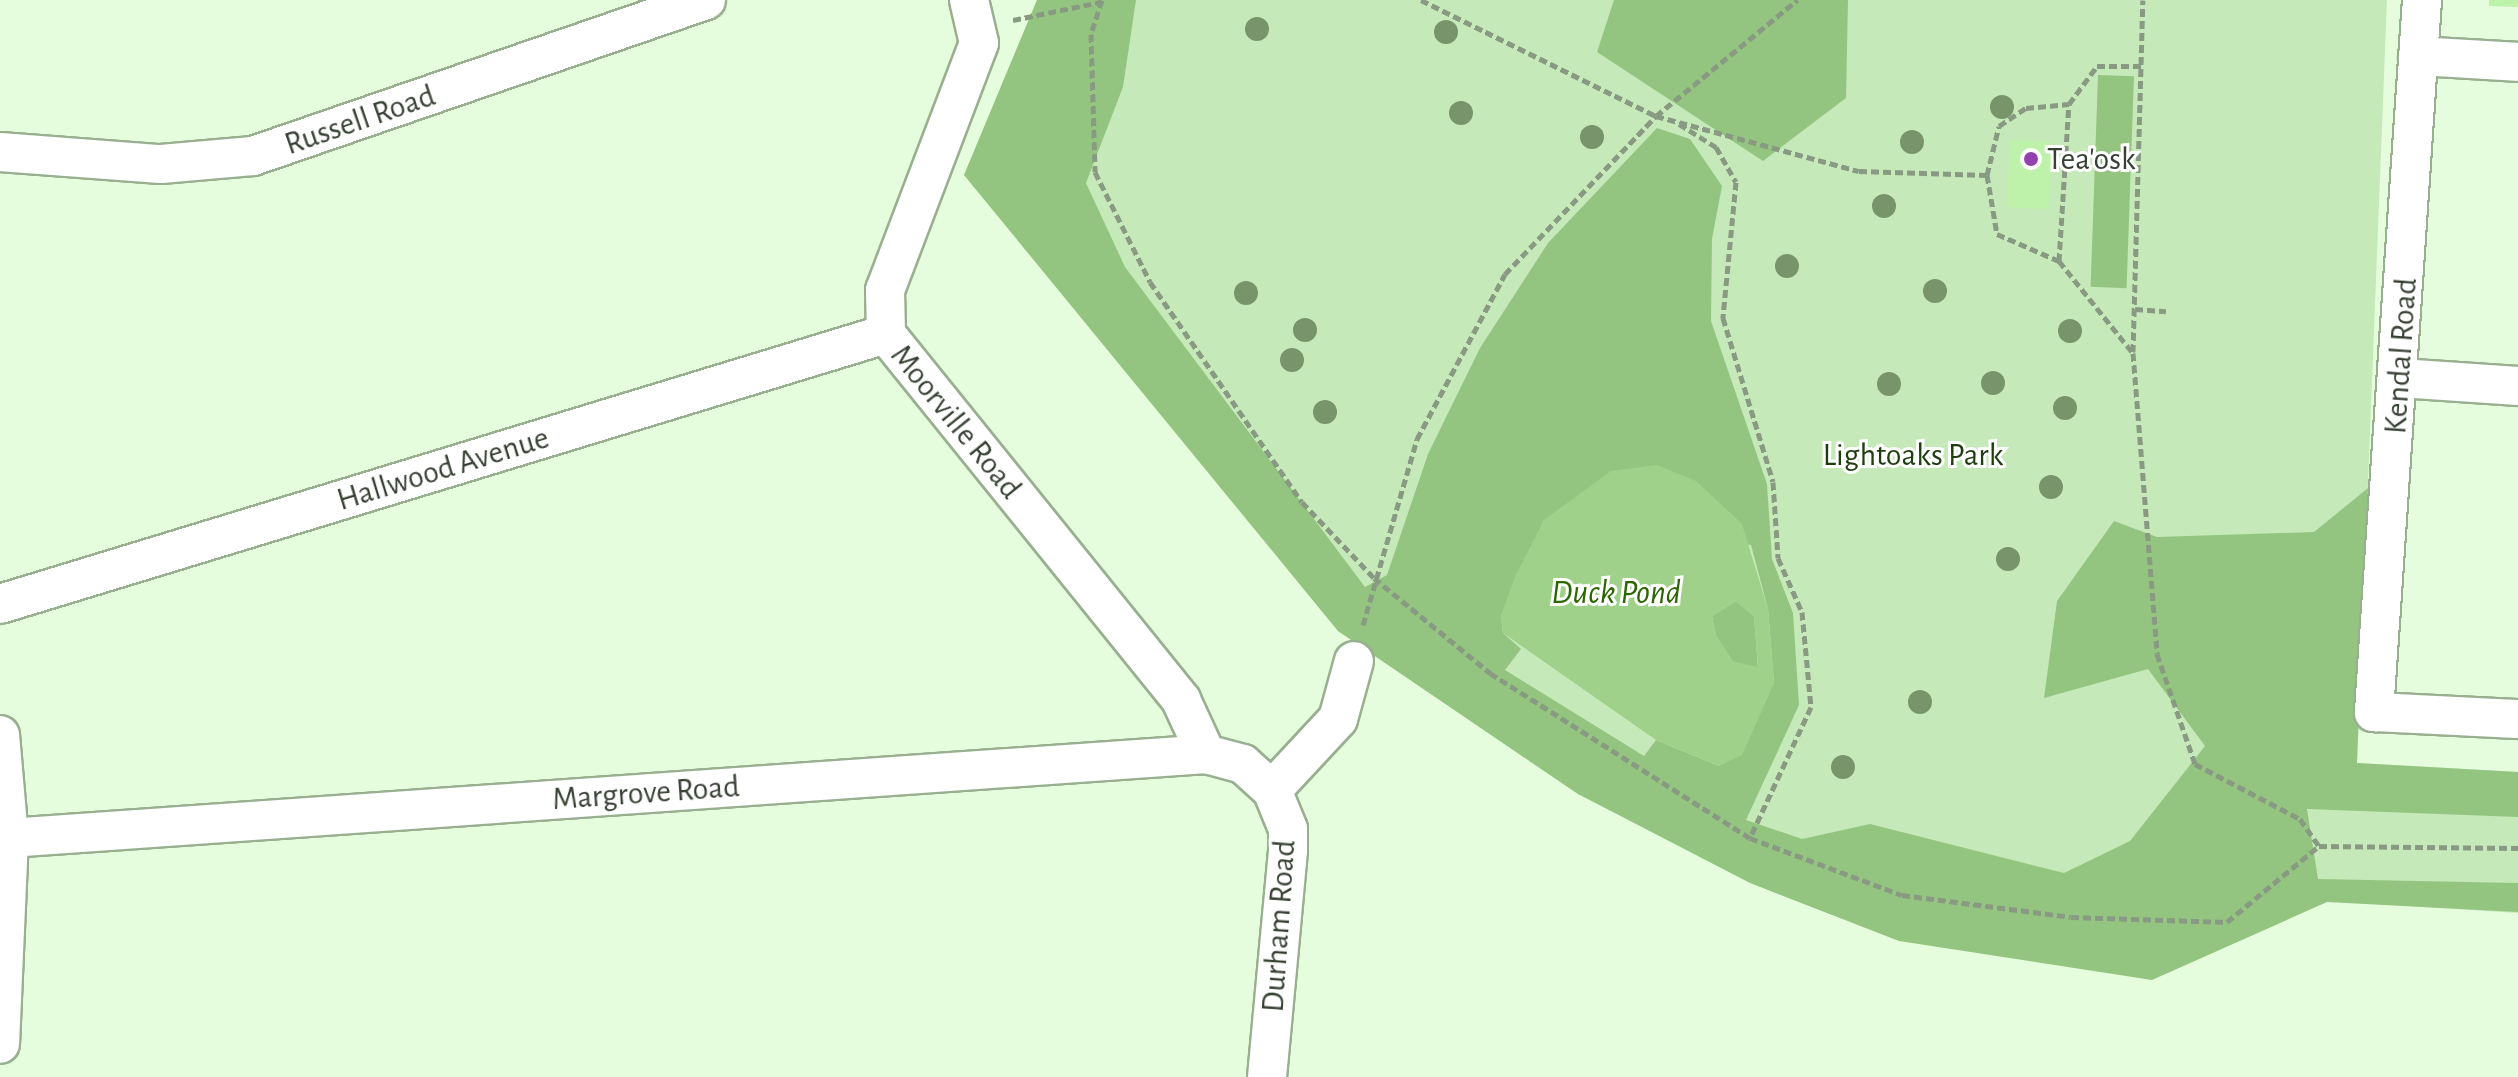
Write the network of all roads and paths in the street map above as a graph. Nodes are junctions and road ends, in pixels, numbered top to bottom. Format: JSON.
{"nodes":[{"id":1,"x":706,"y":0,"type":"edge"},
{"id":2,"x":1421,"y":0,"type":"edge"},
{"id":3,"x":1797,"y":0,"type":"edge"},
{"id":4,"x":2143,"y":0,"type":"edge"},
{"id":5,"x":2422,"y":0,"type":"edge"},
{"id":6,"x":1102,"y":1,"type":"edge"},
{"id":7,"x":974,"y":14,"type":"edge"},
{"id":8,"x":2418,"y":56,"type":"junction"},
{"id":9,"x":2518,"y":62,"type":"edge"},
{"id":10,"x":2143,"y":66,"type":"junction"},
{"id":11,"x":2069,"y":104,"type":"junction"},
{"id":12,"x":1656,"y":116,"type":"junction"},
{"id":13,"x":1671,"y":120,"type":"junction"},
{"id":14,"x":0,"y":152,"type":"edge"},
{"id":15,"x":1987,"y":175,"type":"junction"},
{"id":16,"x":2059,"y":261,"type":"junction"},
{"id":17,"x":2135,"y":309,"type":"junction"},
{"id":18,"x":2166,"y":311,"type":"dead end"},
{"id":19,"x":886,"y":334,"type":"junction"},
{"id":20,"x":2133,"y":353,"type":"junction"},
{"id":21,"x":2400,"y":378,"type":"junction"},
{"id":22,"x":2518,"y":386,"type":"edge"},
{"id":23,"x":1374,"y":578,"type":"junction"},
{"id":24,"x":0,"y":604,"type":"edge"},
{"id":25,"x":1354,"y":661,"type":"joint"},
{"id":26,"x":2518,"y":719,"type":"edge"},
{"id":27,"x":0,"y":735,"type":"edge"},
{"id":28,"x":1206,"y":754,"type":"junction"},
{"id":29,"x":1272,"y":790,"type":"junction"},
{"id":30,"x":9,"y":838,"type":"junction"},
{"id":31,"x":1750,"y":838,"type":"junction"},
{"id":32,"x":2319,"y":846,"type":"junction"},
{"id":33,"x":2518,"y":848,"type":"edge"},
{"id":34,"x":0,"y":1044,"type":"edge"},
{"id":35,"x":1267,"y":1077,"type":"edge"}],
"edges":[{"from":1,"to":14,"type":"street","name":"Russell Road"},
{"from":2,"to":12,"type":"path"},
{"from":3,"to":12,"type":"path"},
{"from":4,"to":10,"type":"path"},
{"from":5,"to":8,"type":"street","name":"Kendal Road"},
{"from":6,"to":7,"type":"path"},
{"from":6,"to":23,"type":"path"},
{"from":7,"to":19,"type":"street","name":"Moorville Road"},
{"from":8,"to":9,"type":"street"},
{"from":8,"to":21,"type":"street","name":"Kendal Road"},
{"from":10,"to":11,"type":"path"},
{"from":10,"to":17,"type":"path"},
{"from":11,"to":15,"type":"path"},
{"from":11,"to":16,"type":"path"},
{"from":12,"to":13,"type":"path"},
{"from":12,"to":23,"type":"path"},
{"from":13,"to":15,"type":"path"},
{"from":13,"to":31,"type":"path"},
{"from":15,"to":16,"type":"path"},
{"from":16,"to":20,"type":"path"},
{"from":17,"to":18,"type":"path"},
{"from":17,"to":20,"type":"path"},
{"from":19,"to":24,"type":"street","name":"Hallwood Avenue"},
{"from":19,"to":28,"type":"street","name":"Moorville Road"},
{"from":20,"to":32,"type":"path"},
{"from":21,"to":22,"type":"street"},
{"from":21,"to":26,"type":"street","name":"Kendal Road"},
{"from":23,"to":25,"type":"path"},
{"from":23,"to":31,"type":"path"},
{"from":25,"to":29,"type":"street"},
{"from":27,"to":30,"type":"street"},
{"from":28,"to":29,"type":"street","name":"Margrove Road"},
{"from":28,"to":30,"type":"street","name":"Margrove Road"},
{"from":29,"to":35,"type":"street","name":"Durham Road"},
{"from":30,"to":34,"type":"street"},
{"from":31,"to":32,"type":"path"},
{"from":32,"to":33,"type":"path"}]}
